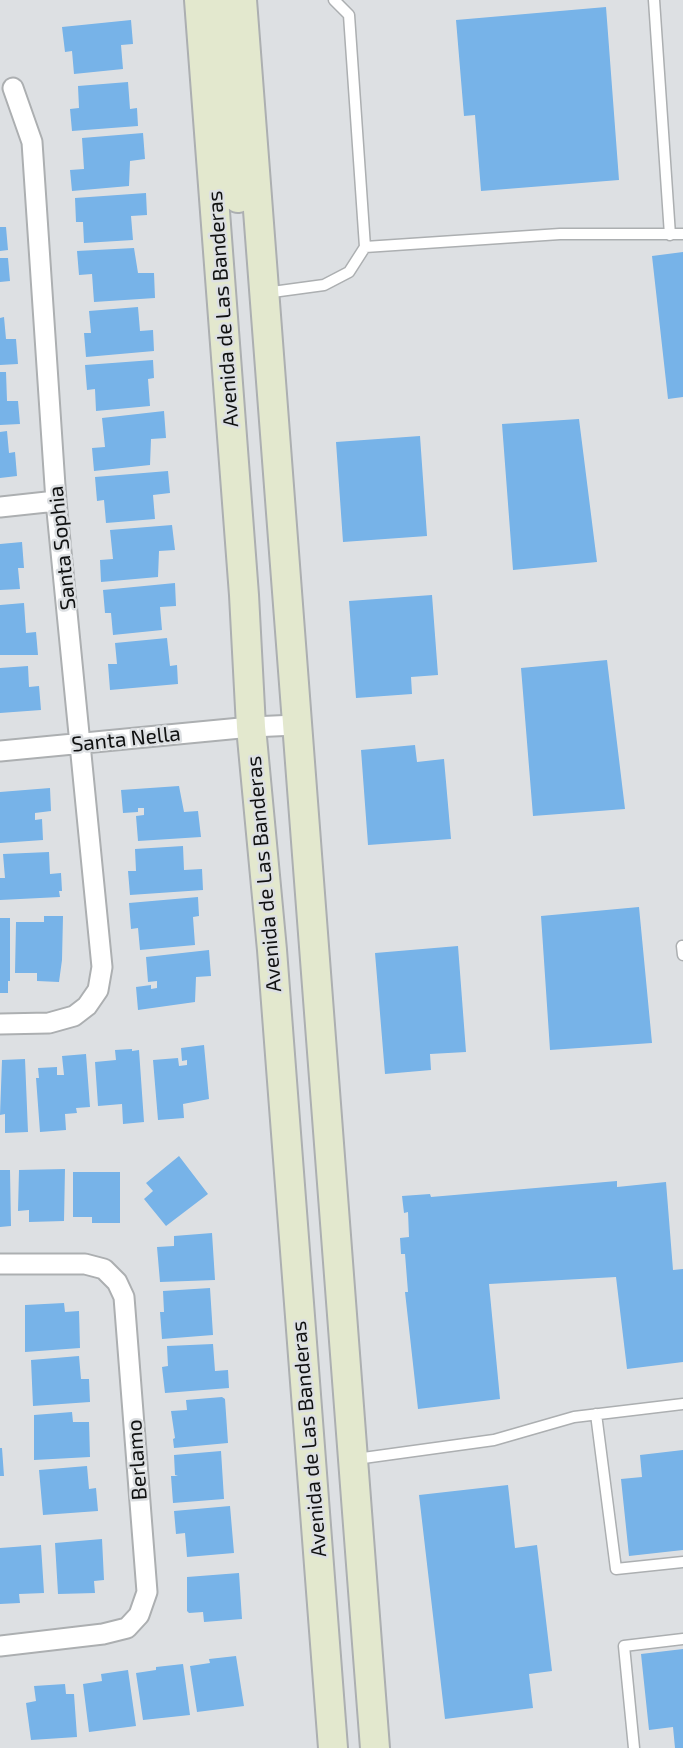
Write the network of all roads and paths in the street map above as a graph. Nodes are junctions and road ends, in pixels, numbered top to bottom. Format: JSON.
{"nodes":[{"id":1,"x":199,"y":0,"type":"edge"},
{"id":2,"x":217,"y":0,"type":"edge"},
{"id":3,"x":242,"y":0,"type":"edge"},
{"id":4,"x":334,"y":0,"type":"edge"},
{"id":5,"x":654,"y":0,"type":"edge"},
{"id":6,"x":13,"y":88,"type":"dead end"},
{"id":7,"x":683,"y":234,"type":"edge"},
{"id":8,"x":670,"y":235,"type":"junction"},
{"id":9,"x":365,"y":247,"type":"junction"},
{"id":10,"x":264,"y":293,"type":"junction"},
{"id":11,"x":56,"y":501,"type":"junction"},
{"id":12,"x":0,"y":507,"type":"edge"},
{"id":13,"x":296,"y":725,"type":"junction"},
{"id":14,"x":251,"y":727,"type":"junction"},
{"id":15,"x":81,"y":744,"type":"junction"},
{"id":16,"x":0,"y":751,"type":"edge"},
{"id":17,"x":682,"y":946,"type":"edge"},
{"id":18,"x":683,"y":955,"type":"edge"},
{"id":19,"x":0,"y":1024,"type":"edge"},
{"id":20,"x":0,"y":1264,"type":"edge"},
{"id":21,"x":683,"y":1404,"type":"edge"},
{"id":22,"x":596,"y":1415,"type":"junction"},
{"id":23,"x":352,"y":1460,"type":"junction"},
{"id":24,"x":683,"y":1562,"type":"edge"},
{"id":25,"x":683,"y":1639,"type":"edge"},
{"id":26,"x":0,"y":1646,"type":"edge"},
{"id":27,"x":333,"y":1748,"type":"edge"},
{"id":28,"x":375,"y":1748,"type":"edge"},
{"id":29,"x":634,"y":1748,"type":"edge"}],
"edges":[{"from":1,"to":14,"type":"main road","name":"Avenida de Las Banderas"},
{"from":2,"to":10,"type":"main road"},
{"from":3,"to":10,"type":"main road","name":"Avenida de Las Banderas"},
{"from":4,"to":9,"type":"lane"},
{"from":5,"to":8,"type":"lane"},
{"from":6,"to":11,"type":"street","name":"Santa Sophia"},
{"from":7,"to":8,"type":"lane"},
{"from":8,"to":9,"type":"lane"},
{"from":9,"to":10,"type":"lane"},
{"from":10,"to":13,"type":"main road","name":"Avenida de Las Banderas"},
{"from":11,"to":12,"type":"street"},
{"from":11,"to":15,"type":"street","name":"Santa Sophia"},
{"from":13,"to":14,"type":"street","name":"Santa Nella"},
{"from":13,"to":23,"type":"main road","name":"Avenida de Las Banderas"},
{"from":14,"to":15,"type":"street","name":"Santa Nella"},
{"from":14,"to":27,"type":"main road","name":"Avenida de Las Banderas"},
{"from":15,"to":16,"type":"street","name":"Santa Nella"},
{"from":15,"to":19,"type":"street","name":"Santa Sophia"},
{"from":17,"to":18,"type":"lane"},
{"from":20,"to":26,"type":"street","name":"Berlamo"},
{"from":21,"to":22,"type":"lane"},
{"from":22,"to":23,"type":"lane"},
{"from":22,"to":24,"type":"lane"},
{"from":23,"to":28,"type":"main road","name":"Avenida de Las Banderas"},
{"from":25,"to":29,"type":"lane"}]}
